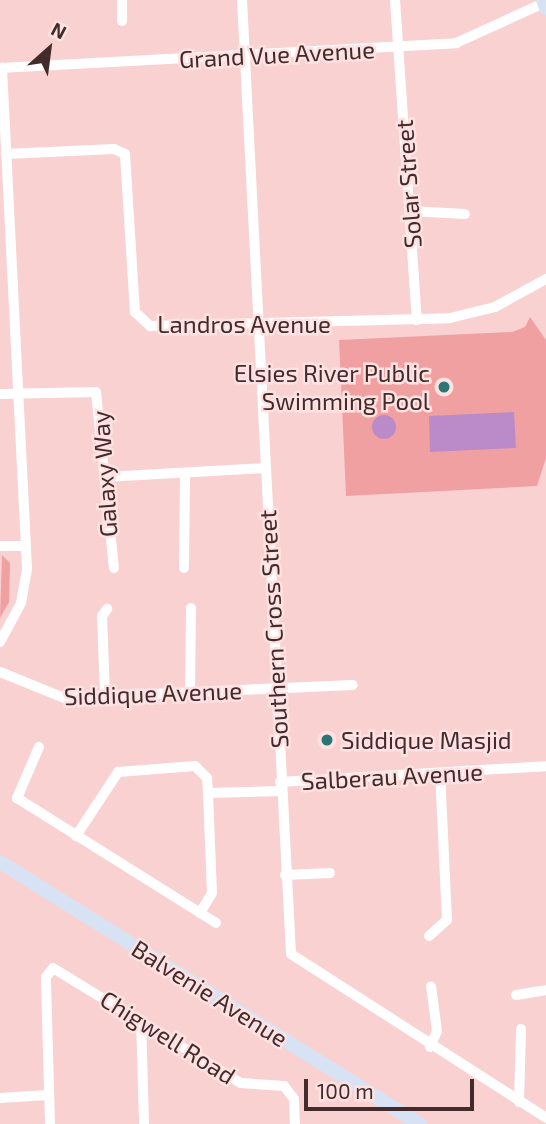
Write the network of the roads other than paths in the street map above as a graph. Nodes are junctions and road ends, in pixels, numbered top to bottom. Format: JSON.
{"nodes":[{"id":1,"x":122,"y":0,"type":"edge"},
{"id":2,"x":242,"y":0,"type":"edge"},
{"id":3,"x":395,"y":0,"type":"edge"},
{"id":4,"x":545,"y":3,"type":"edge"},
{"id":5,"x":122,"y":21,"type":"dead end"},
{"id":6,"x":398,"y":48,"type":"junction"},
{"id":7,"x":245,"y":56,"type":"junction"},
{"id":8,"x":1,"y":68,"type":"edge"},
{"id":9,"x":6,"y":154,"type":"junction"},
{"id":10,"x":410,"y":212,"type":"junction"},
{"id":11,"x":465,"y":214,"type":"dead end"},
{"id":12,"x":12,"y":272,"type":"junction"},
{"id":13,"x":0,"y":273,"type":"edge"},
{"id":14,"x":546,"y":279,"type":"edge"},
{"id":15,"x":417,"y":320,"type":"junction"},
{"id":16,"x":258,"y":324,"type":"junction"},
{"id":17,"x":18,"y":393,"type":"junction"},
{"id":18,"x":0,"y":394,"type":"edge"},
{"id":19,"x":265,"y":468,"type":"junction"},
{"id":20,"x":185,"y":473,"type":"junction"},
{"id":21,"x":105,"y":477,"type":"junction"},
{"id":22,"x":0,"y":546,"type":"edge"},
{"id":23,"x":26,"y":546,"type":"junction"},
{"id":24,"x":114,"y":568,"type":"dead end"},
{"id":25,"x":184,"y":568,"type":"dead end"},
{"id":26,"x":191,"y":608,"type":"dead end"},
{"id":27,"x":107,"y":609,"type":"dead end"},
{"id":28,"x":0,"y":642,"type":"edge"},
{"id":29,"x":0,"y":672,"type":"edge"},
{"id":30,"x":354,"y":685,"type":"dead end"},
{"id":31,"x":276,"y":688,"type":"junction"},
{"id":32,"x":190,"y":693,"type":"junction"},
{"id":33,"x":105,"y":696,"type":"junction"},
{"id":34,"x":39,"y":747,"type":"dead end"},
{"id":35,"x":546,"y":765,"type":"edge"},
{"id":36,"x":440,"y":773,"type":"junction"},
{"id":37,"x":281,"y":786,"type":"junction"},
{"id":38,"x":208,"y":793,"type":"junction"},
{"id":39,"x":76,"y":836,"type":"junction"},
{"id":40,"x":0,"y":862,"type":"edge"},
{"id":41,"x":330,"y":873,"type":"dead end"},
{"id":42,"x":285,"y":875,"type":"junction"},
{"id":43,"x":200,"y":913,"type":"junction"},
{"id":44,"x":216,"y":923,"type":"dead end"},
{"id":45,"x":429,"y":936,"type":"dead end"},
{"id":46,"x":431,"y":986,"type":"dead end"},
{"id":47,"x":546,"y":989,"type":"edge"},
{"id":48,"x":516,"y":995,"type":"dead end"},
{"id":49,"x":141,"y":1020,"type":"junction"},
{"id":50,"x":522,"y":1028,"type":"dead end"},
{"id":51,"x":430,"y":1047,"type":"junction"},
{"id":52,"x":48,"y":1096,"type":"junction"},
{"id":53,"x":0,"y":1098,"type":"edge"},
{"id":54,"x":519,"y":1102,"type":"junction"},
{"id":55,"x":546,"y":1118,"type":"edge"},
{"id":56,"x":50,"y":1124,"type":"edge"},
{"id":57,"x":144,"y":1124,"type":"edge"},
{"id":58,"x":295,"y":1124,"type":"edge"},
{"id":59,"x":420,"y":1124,"type":"edge"}],
"edges":[{"from":1,"to":5,"type":"street"},
{"from":2,"to":7,"type":"street","name":"Southern Cross Street"},
{"from":3,"to":6,"type":"street","name":"Solar Street"},
{"from":4,"to":6,"type":"street","name":"Grand Vue Avenue"},
{"from":6,"to":7,"type":"street","name":"Grand Vue Avenue"},
{"from":6,"to":10,"type":"street","name":"Solar Street"},
{"from":7,"to":8,"type":"street","name":"Grand Vue Avenue"},
{"from":7,"to":16,"type":"street","name":"Southern Cross Street"},
{"from":8,"to":9,"type":"street"},
{"from":9,"to":12,"type":"street"},
{"from":9,"to":16,"type":"street","name":"Landros Avenue"},
{"from":10,"to":11,"type":"street"},
{"from":10,"to":15,"type":"street","name":"Solar Street"},
{"from":12,"to":13,"type":"street"},
{"from":12,"to":17,"type":"street"},
{"from":14,"to":15,"type":"street","name":"Landros Avenue"},
{"from":15,"to":16,"type":"street","name":"Landros Avenue"},
{"from":16,"to":19,"type":"street","name":"Southern Cross Street"},
{"from":17,"to":18,"type":"street","name":"Galaxy Way"},
{"from":17,"to":21,"type":"street","name":"Galaxy Way"},
{"from":17,"to":23,"type":"street"},
{"from":19,"to":20,"type":"street"},
{"from":19,"to":31,"type":"street","name":"Southern Cross Street"},
{"from":20,"to":21,"type":"street"},
{"from":20,"to":25,"type":"street"},
{"from":21,"to":24,"type":"street","name":"Galaxy Way"},
{"from":22,"to":23,"type":"street"},
{"from":23,"to":28,"type":"street"},
{"from":26,"to":32,"type":"street"},
{"from":27,"to":33,"type":"street"},
{"from":29,"to":33,"type":"street","name":"Siddique Avenue"},
{"from":30,"to":31,"type":"street","name":"Siddique Avenue"},
{"from":31,"to":32,"type":"street","name":"Siddique Avenue"},
{"from":31,"to":37,"type":"street","name":"Southern Cross Street"},
{"from":32,"to":33,"type":"street","name":"Siddique Avenue"},
{"from":34,"to":39,"type":"street"},
{"from":35,"to":36,"type":"street","name":"Salberau Avenue"},
{"from":36,"to":37,"type":"street","name":"Salberau Avenue"},
{"from":36,"to":45,"type":"street"},
{"from":37,"to":38,"type":"street","name":"Salberau Avenue"},
{"from":37,"to":42,"type":"street","name":"Southern Cross Street"},
{"from":38,"to":39,"type":"street"},
{"from":38,"to":43,"type":"street"},
{"from":39,"to":43,"type":"street"},
{"from":40,"to":59,"type":"street","name":"Balvenie Avenue"},
{"from":41,"to":42,"type":"street"},
{"from":42,"to":51,"type":"street","name":"Southern Cross Street"},
{"from":43,"to":44,"type":"street"},
{"from":46,"to":51,"type":"street"},
{"from":47,"to":48,"type":"street"},
{"from":49,"to":52,"type":"street","name":"Chigwell Road"},
{"from":49,"to":57,"type":"street"},
{"from":49,"to":58,"type":"street","name":"Chigwell Road"},
{"from":50,"to":54,"type":"street"},
{"from":51,"to":54,"type":"street","name":"Southern Cross Street"},
{"from":52,"to":53,"type":"street"},
{"from":52,"to":56,"type":"street"},
{"from":54,"to":55,"type":"street","name":"Southern Cross Street"}]}
